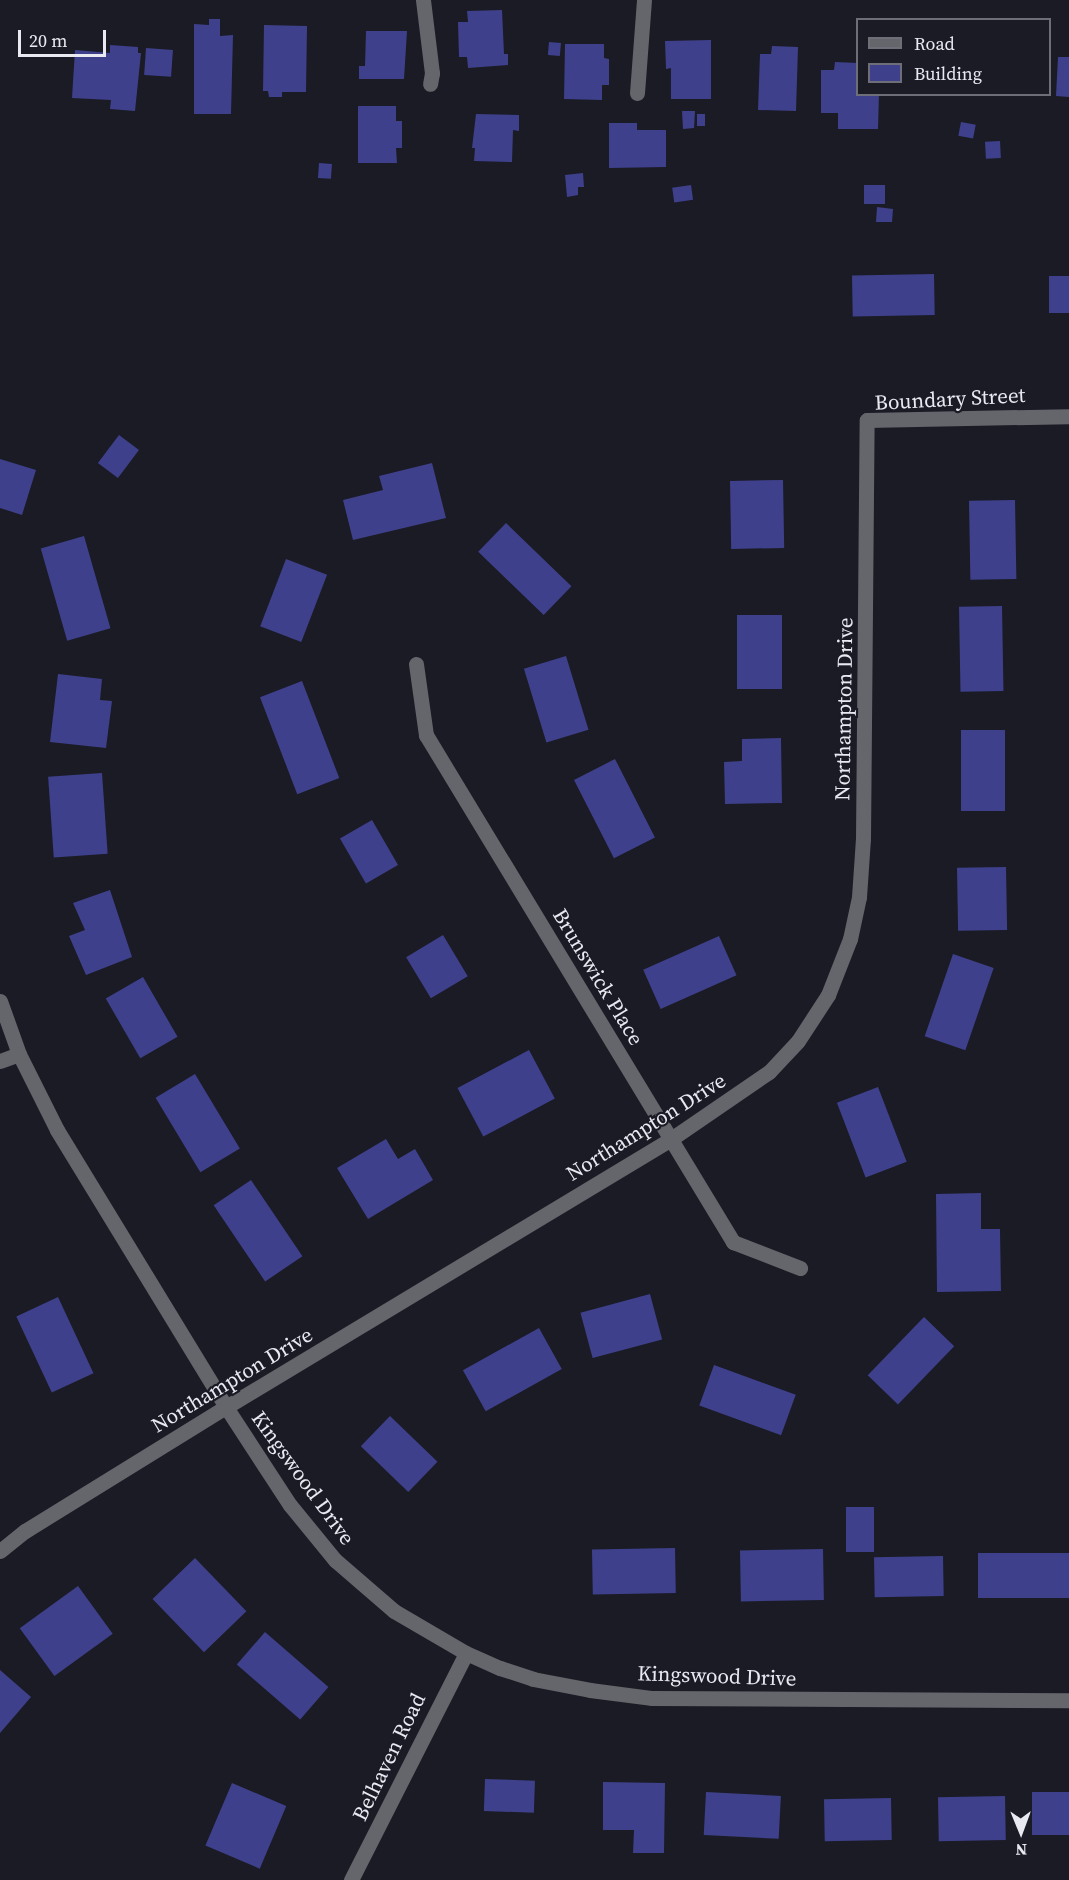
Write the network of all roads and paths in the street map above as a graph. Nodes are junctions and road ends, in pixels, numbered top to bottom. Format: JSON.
{"nodes":[{"id":1,"x":423,"y":0,"type":"edge"},
{"id":2,"x":644,"y":0,"type":"edge"},
{"id":3,"x":430,"y":84,"type":"dead end"},
{"id":4,"x":637,"y":93,"type":"dead end"},
{"id":5,"x":1069,"y":416,"type":"edge"},
{"id":6,"x":867,"y":458,"type":"joint"},
{"id":7,"x":416,"y":664,"type":"dead end"},
{"id":8,"x":0,"y":1001,"type":"edge"},
{"id":9,"x":19,"y":1054,"type":"junction"},
{"id":10,"x":0,"y":1061,"type":"edge"},
{"id":11,"x":671,"y":1139,"type":"junction"},
{"id":12,"x":800,"y":1268,"type":"dead end"},
{"id":13,"x":226,"y":1407,"type":"junction"},
{"id":14,"x":0,"y":1551,"type":"edge"},
{"id":15,"x":466,"y":1653,"type":"junction"},
{"id":16,"x":1069,"y":1700,"type":"edge"},
{"id":17,"x":351,"y":1880,"type":"edge"}],
"edges":[{"from":1,"to":3,"type":"street"},
{"from":2,"to":4,"type":"street"},
{"from":5,"to":6,"type":"street","name":"Boundary Street"},
{"from":6,"to":11,"type":"street","name":"Northampton Drive"},
{"from":7,"to":11,"type":"street","name":"Brunswick Place"},
{"from":8,"to":9,"type":"street","name":"Kingswood Drive"},
{"from":9,"to":10,"type":"street"},
{"from":9,"to":13,"type":"street","name":"Kingswood Drive"},
{"from":11,"to":12,"type":"street","name":"Brunswick Place"},
{"from":11,"to":13,"type":"street","name":"Northampton Drive"},
{"from":13,"to":14,"type":"street","name":"Northampton Drive"},
{"from":13,"to":15,"type":"street","name":"Kingswood Drive"},
{"from":15,"to":16,"type":"street","name":"Kingswood Drive"},
{"from":15,"to":17,"type":"street","name":"Belhaven Road"}]}
